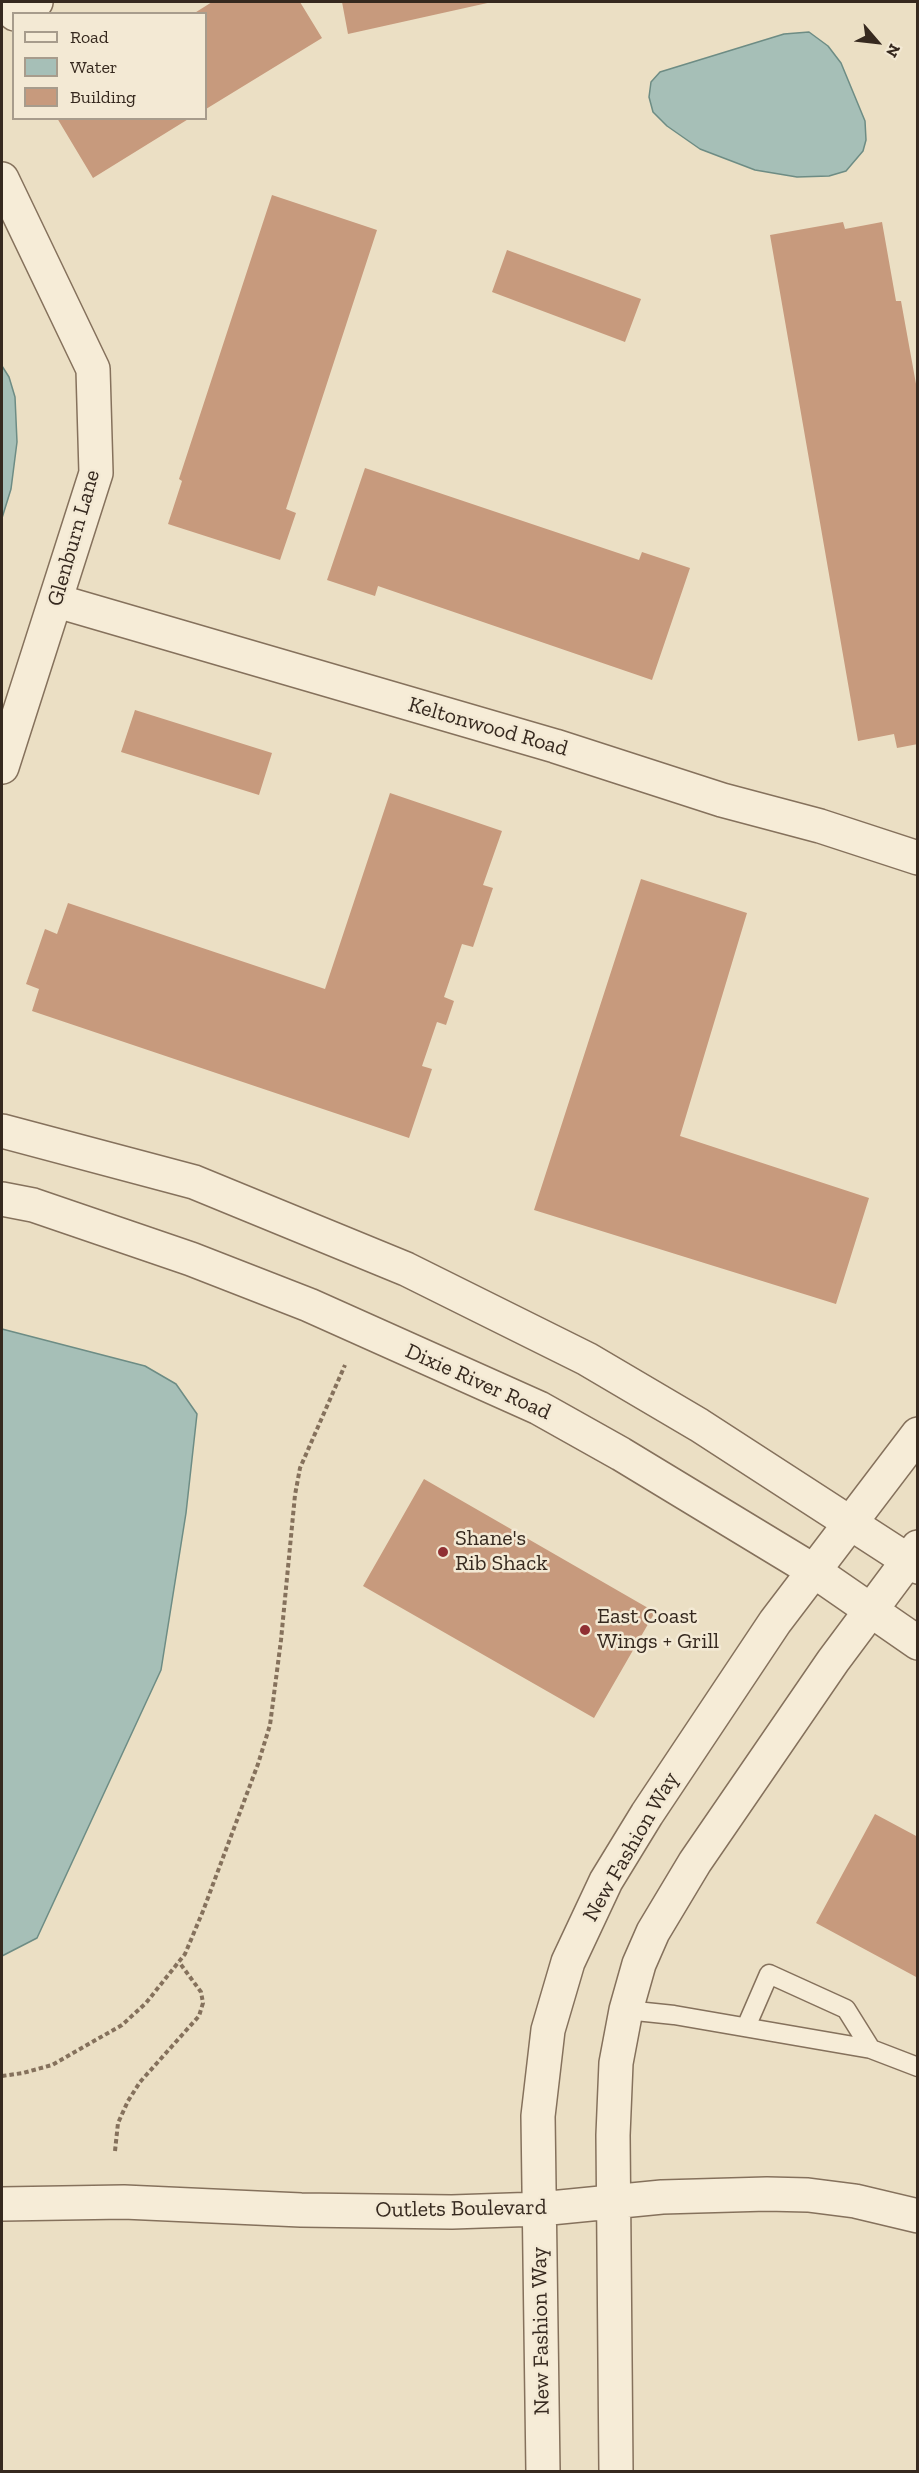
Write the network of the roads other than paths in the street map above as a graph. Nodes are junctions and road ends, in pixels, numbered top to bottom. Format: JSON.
{"nodes":[{"id":1,"x":36,"y":2,"type":"edge"},
{"id":2,"x":18,"y":12,"type":"edge"},
{"id":3,"x":2,"y":179,"type":"edge"},
{"id":4,"x":57,"y":601,"type":"junction"},
{"id":5,"x":2,"y":766,"type":"edge"},
{"id":6,"x":918,"y":858,"type":"edge"},
{"id":7,"x":2,"y":1131,"type":"edge"},
{"id":8,"x":2,"y":1199,"type":"edge"},
{"id":9,"x":918,"y":1434,"type":"edge"},
{"id":10,"x":850,"y":1522,"type":"junction"},
{"id":11,"x":914,"y":1558,"type":"edge"},
{"id":12,"x":814,"y":1571,"type":"junction"},
{"id":13,"x":870,"y":1611,"type":"junction"},
{"id":14,"x":918,"y":1643,"type":"edge"},
{"id":15,"x":626,"y":2010,"type":"junction"},
{"id":16,"x":746,"y":2027,"type":"junction"},
{"id":17,"x":871,"y":2049,"type":"junction"},
{"id":18,"x":918,"y":2067,"type":"edge"},
{"id":19,"x":614,"y":2202,"type":"junction"},
{"id":20,"x":2,"y":2204,"type":"edge"},
{"id":21,"x":540,"y":2209,"type":"junction"},
{"id":22,"x":918,"y":2216,"type":"edge"},
{"id":23,"x":543,"y":2472,"type":"edge"},
{"id":24,"x":616,"y":2472,"type":"edge"}],
"edges":[{"from":1,"to":2,"type":"street"},
{"from":3,"to":4,"type":"street","name":"Glenburn Lane"},
{"from":4,"to":5,"type":"street","name":"Glenburn Lane"},
{"from":4,"to":6,"type":"street","name":"Keltonwood Road"},
{"from":7,"to":10,"type":"street"},
{"from":8,"to":12,"type":"street","name":"Dixie River Road"},
{"from":9,"to":10,"type":"street","name":"New Fashion Way"},
{"from":10,"to":11,"type":"street"},
{"from":10,"to":12,"type":"street","name":"New Fashion Way"},
{"from":11,"to":13,"type":"street"},
{"from":12,"to":13,"type":"street","name":"Dixie River Road"},
{"from":12,"to":21,"type":"street","name":"New Fashion Way"},
{"from":13,"to":14,"type":"street","name":"Dixie River Road"},
{"from":13,"to":15,"type":"street"},
{"from":15,"to":16,"type":"lane"},
{"from":15,"to":19,"type":"street"},
{"from":16,"to":17,"type":"lane"},
{"from":16,"to":17,"type":"lane"},
{"from":17,"to":18,"type":"lane"},
{"from":19,"to":21,"type":"street","name":"Outlets Boulevard"},
{"from":19,"to":22,"type":"street","name":"Outlets Boulevard"},
{"from":19,"to":24,"type":"street"},
{"from":20,"to":21,"type":"street","name":"Outlets Boulevard"},
{"from":21,"to":23,"type":"street","name":"New Fashion Way"}]}
